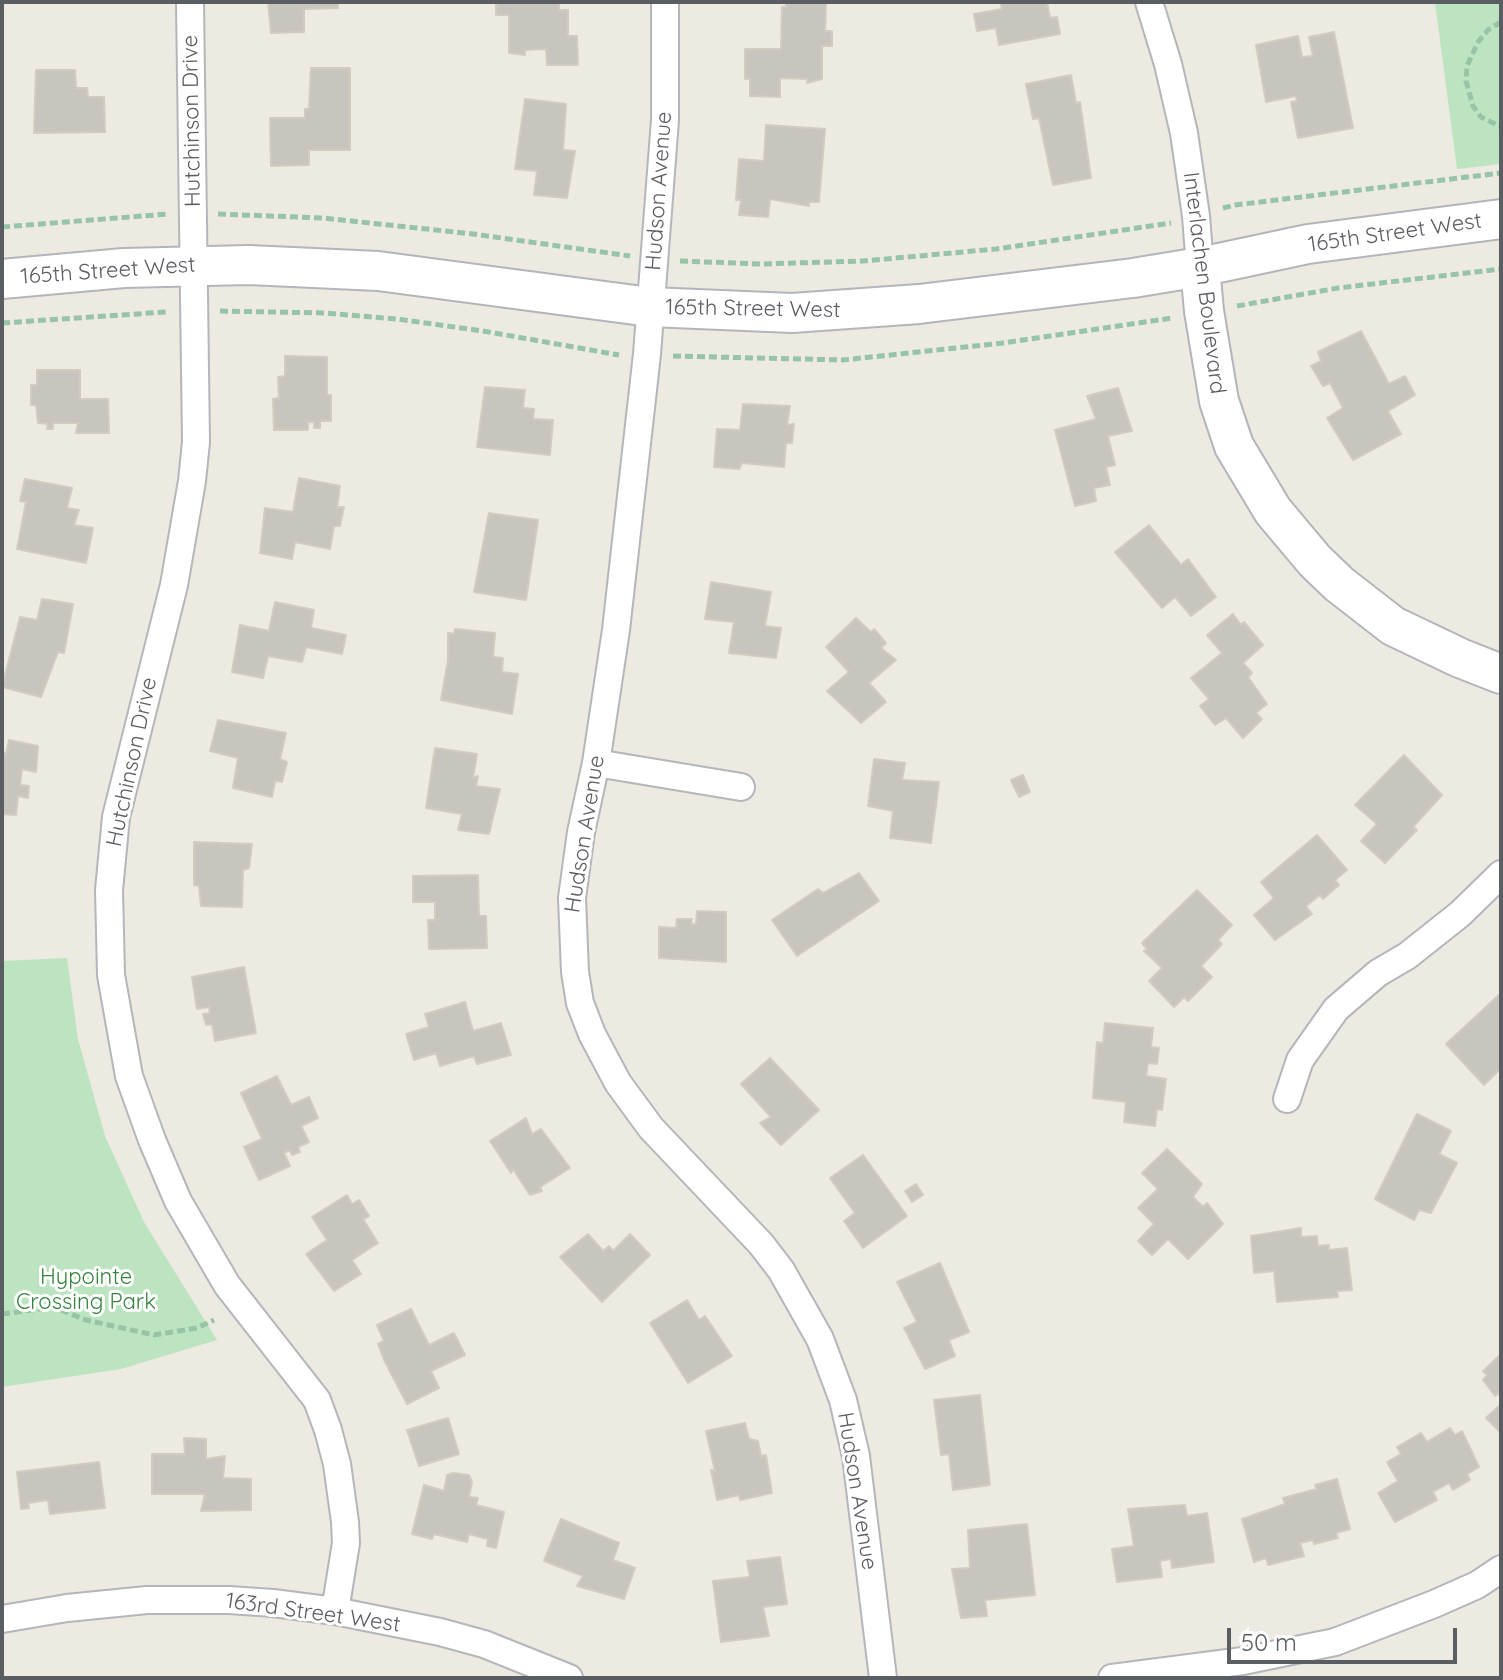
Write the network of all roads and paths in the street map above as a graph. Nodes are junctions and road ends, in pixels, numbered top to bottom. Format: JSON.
{"nodes":[{"id":1,"x":190,"y":2,"type":"edge"},
{"id":2,"x":665,"y":2,"type":"edge"},
{"id":3,"x":1149,"y":2,"type":"edge"},
{"id":4,"x":1501,"y":22,"type":"edge"},
{"id":5,"x":1501,"y":127,"type":"edge"},
{"id":6,"x":1501,"y":173,"type":"edge"},
{"id":7,"x":193,"y":213,"type":"junction"},
{"id":8,"x":1196,"y":216,"type":"junction"},
{"id":9,"x":1501,"y":219,"type":"edge"},
{"id":10,"x":2,"y":227,"type":"edge"},
{"id":11,"x":653,"y":260,"type":"junction"},
{"id":12,"x":193,"y":265,"type":"junction"},
{"id":13,"x":1200,"y":267,"type":"junction"},
{"id":14,"x":1501,"y":269,"type":"edge"},
{"id":15,"x":2,"y":279,"type":"edge"},
{"id":16,"x":650,"y":307,"type":"junction"},
{"id":17,"x":1223,"y":308,"type":"dead end"},
{"id":18,"x":1501,"y":674,"type":"edge"},
{"id":19,"x":596,"y":763,"type":"junction"},
{"id":20,"x":741,"y":787,"type":"dead end"},
{"id":21,"x":1501,"y":874,"type":"edge"},
{"id":22,"x":1287,"y":1099,"type":"dead end"},
{"id":23,"x":2,"y":1314,"type":"edge"},
{"id":24,"x":214,"y":1320,"type":"dead end"},
{"id":25,"x":1501,"y":1569,"type":"edge"},
{"id":26,"x":335,"y":1611,"type":"junction"},
{"id":27,"x":2,"y":1619,"type":"edge"},
{"id":28,"x":569,"y":1678,"type":"edge"},
{"id":29,"x":883,"y":1678,"type":"edge"},
{"id":30,"x":1112,"y":1678,"type":"edge"}],
"edges":[{"from":1,"to":7,"type":"street","name":"Hutchinson Drive"},
{"from":2,"to":11,"type":"street","name":"Hudson Avenue"},
{"from":3,"to":8,"type":"street","name":"Interlachen Boulevard"},
{"from":4,"to":5,"type":"path"},
{"from":6,"to":8,"type":"path"},
{"from":7,"to":10,"type":"path"},
{"from":7,"to":11,"type":"path"},
{"from":7,"to":12,"type":"street","name":"Hutchinson Drive"},
{"from":8,"to":11,"type":"path"},
{"from":8,"to":13,"type":"street","name":"Interlachen Boulevard"},
{"from":9,"to":13,"type":"street","name":"165th Street West"},
{"from":11,"to":16,"type":"street","name":"Hudson Avenue"},
{"from":12,"to":15,"type":"street","name":"165th Street West"},
{"from":12,"to":16,"type":"street","name":"165th Street West"},
{"from":12,"to":26,"type":"street","name":"Hutchinson Drive"},
{"from":13,"to":16,"type":"street","name":"165th Street West"},
{"from":13,"to":18,"type":"street","name":"Interlachen Boulevard"},
{"from":14,"to":17,"type":"path"},
{"from":16,"to":19,"type":"street","name":"Hudson Avenue"},
{"from":19,"to":20,"type":"street"},
{"from":19,"to":29,"type":"street","name":"Hudson Avenue"},
{"from":21,"to":22,"type":"street"},
{"from":23,"to":24,"type":"path"},
{"from":25,"to":30,"type":"street"},
{"from":26,"to":27,"type":"street","name":"163rd Street West"},
{"from":26,"to":28,"type":"street","name":"163rd Street West"}]}
